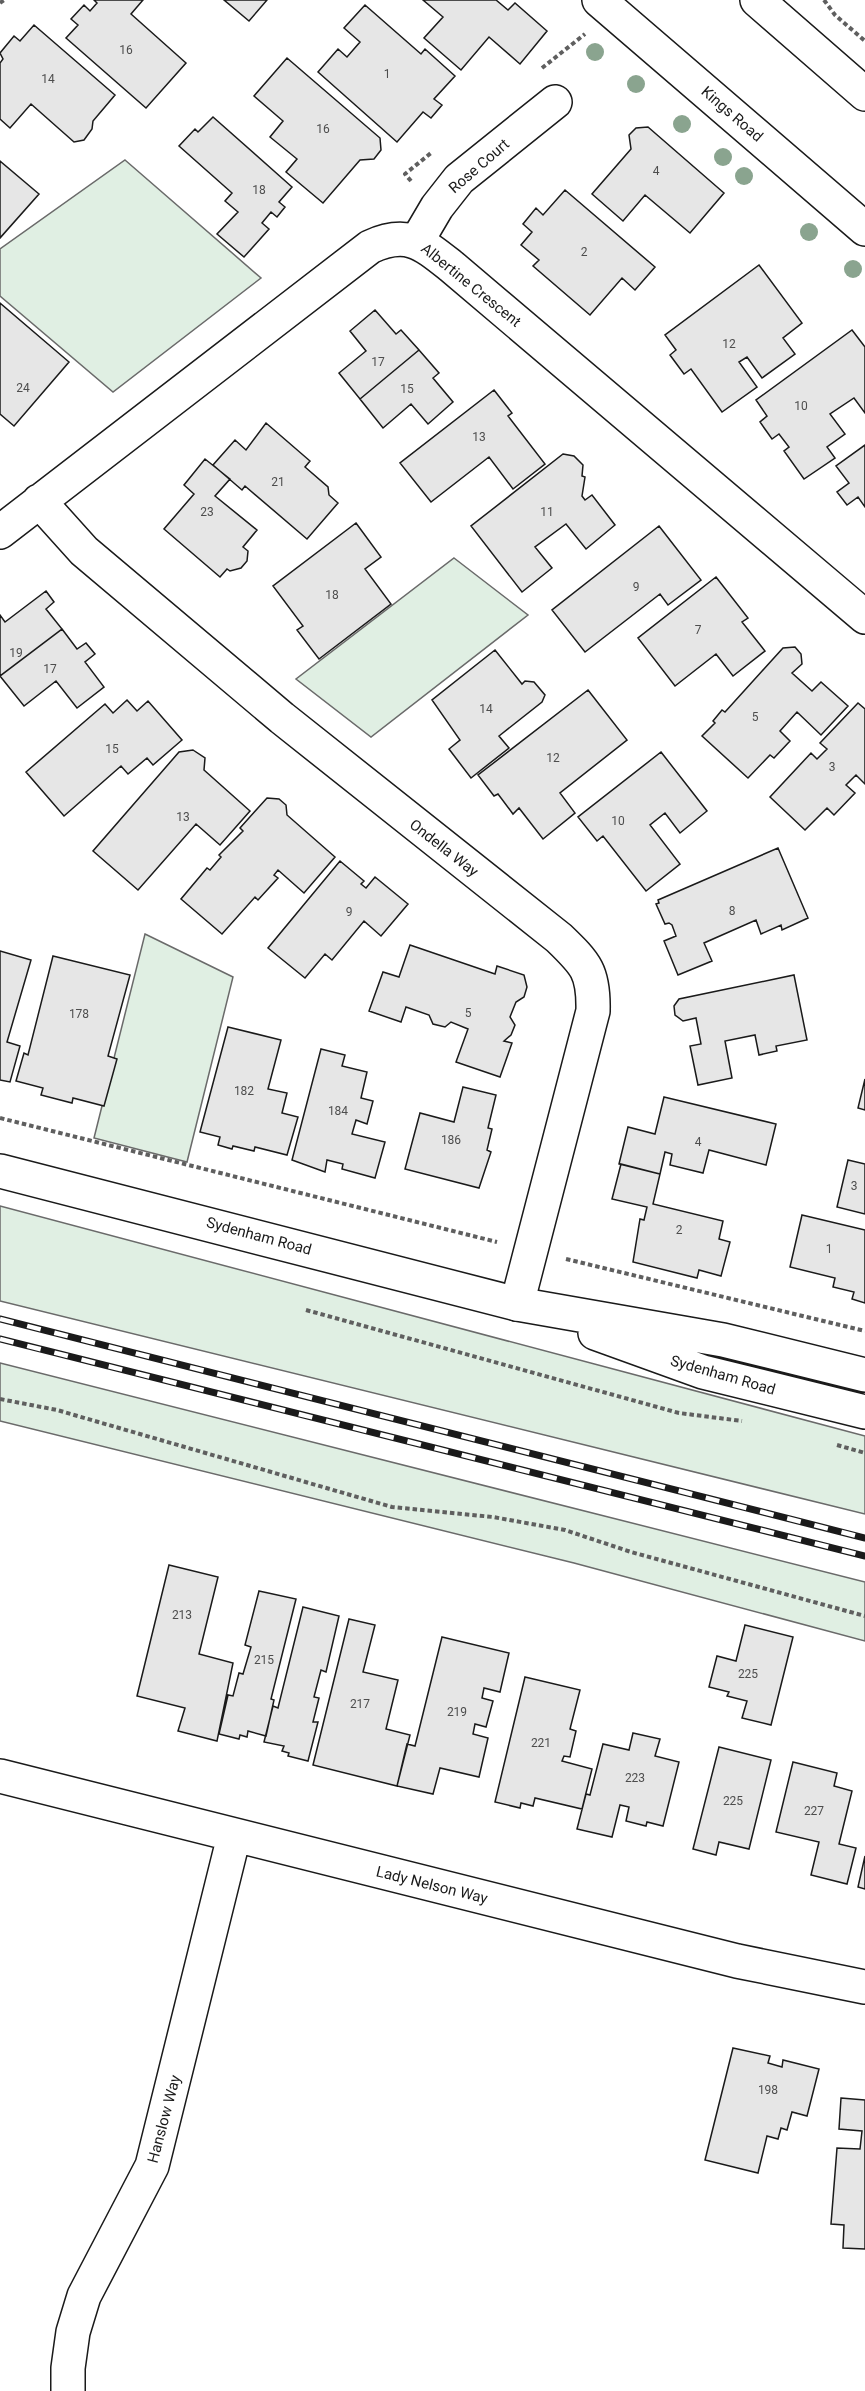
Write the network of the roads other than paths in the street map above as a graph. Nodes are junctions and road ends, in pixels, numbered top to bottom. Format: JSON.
{"nodes":[{"id":1,"x":599,"y":0,"type":"edge"},
{"id":2,"x":757,"y":0,"type":"edge"},
{"id":3,"x":865,"y":94,"type":"edge"},
{"id":4,"x":555,"y":102,"type":"dead end"},
{"id":5,"x":865,"y":229,"type":"edge"},
{"id":6,"x":417,"y":242,"type":"junction"},
{"id":7,"x":39,"y":501,"type":"junction"},
{"id":8,"x":0,"y":532,"type":"edge"},
{"id":9,"x":865,"y":617,"type":"edge"},
{"id":10,"x":0,"y":1171,"type":"edge"},
{"id":11,"x":517,"y":1304,"type":"junction"},
{"id":12,"x":865,"y":1375,"type":"edge"},
{"id":13,"x":865,"y":1412,"type":"edge"},
{"id":14,"x":0,"y":1776,"type":"edge"},
{"id":15,"x":234,"y":1836,"type":"junction"},
{"id":16,"x":865,"y":1987,"type":"edge"},
{"id":17,"x":68,"y":2391,"type":"edge"}],
"edges":[{"from":1,"to":5,"type":"street","name":"Kings Road"},
{"from":2,"to":3,"type":"street"},
{"from":4,"to":6,"type":"street","name":"Rose Court"},
{"from":6,"to":7,"type":"street","name":"Albertine Crescent"},
{"from":6,"to":9,"type":"street","name":"Albertine Crescent"},
{"from":7,"to":8,"type":"street","name":"Albertine Crescent"},
{"from":7,"to":11,"type":"street","name":"Ondella Way"},
{"from":10,"to":11,"type":"street","name":"Sydenham Road"},
{"from":11,"to":12,"type":"street","name":"Sydenham Road"},
{"from":11,"to":13,"type":"street","name":"Sydenham Road"},
{"from":14,"to":15,"type":"street","name":"Lady Nelson Way"},
{"from":15,"to":16,"type":"street","name":"Lady Nelson Way"},
{"from":15,"to":17,"type":"street","name":"Hanslow Way"}]}
